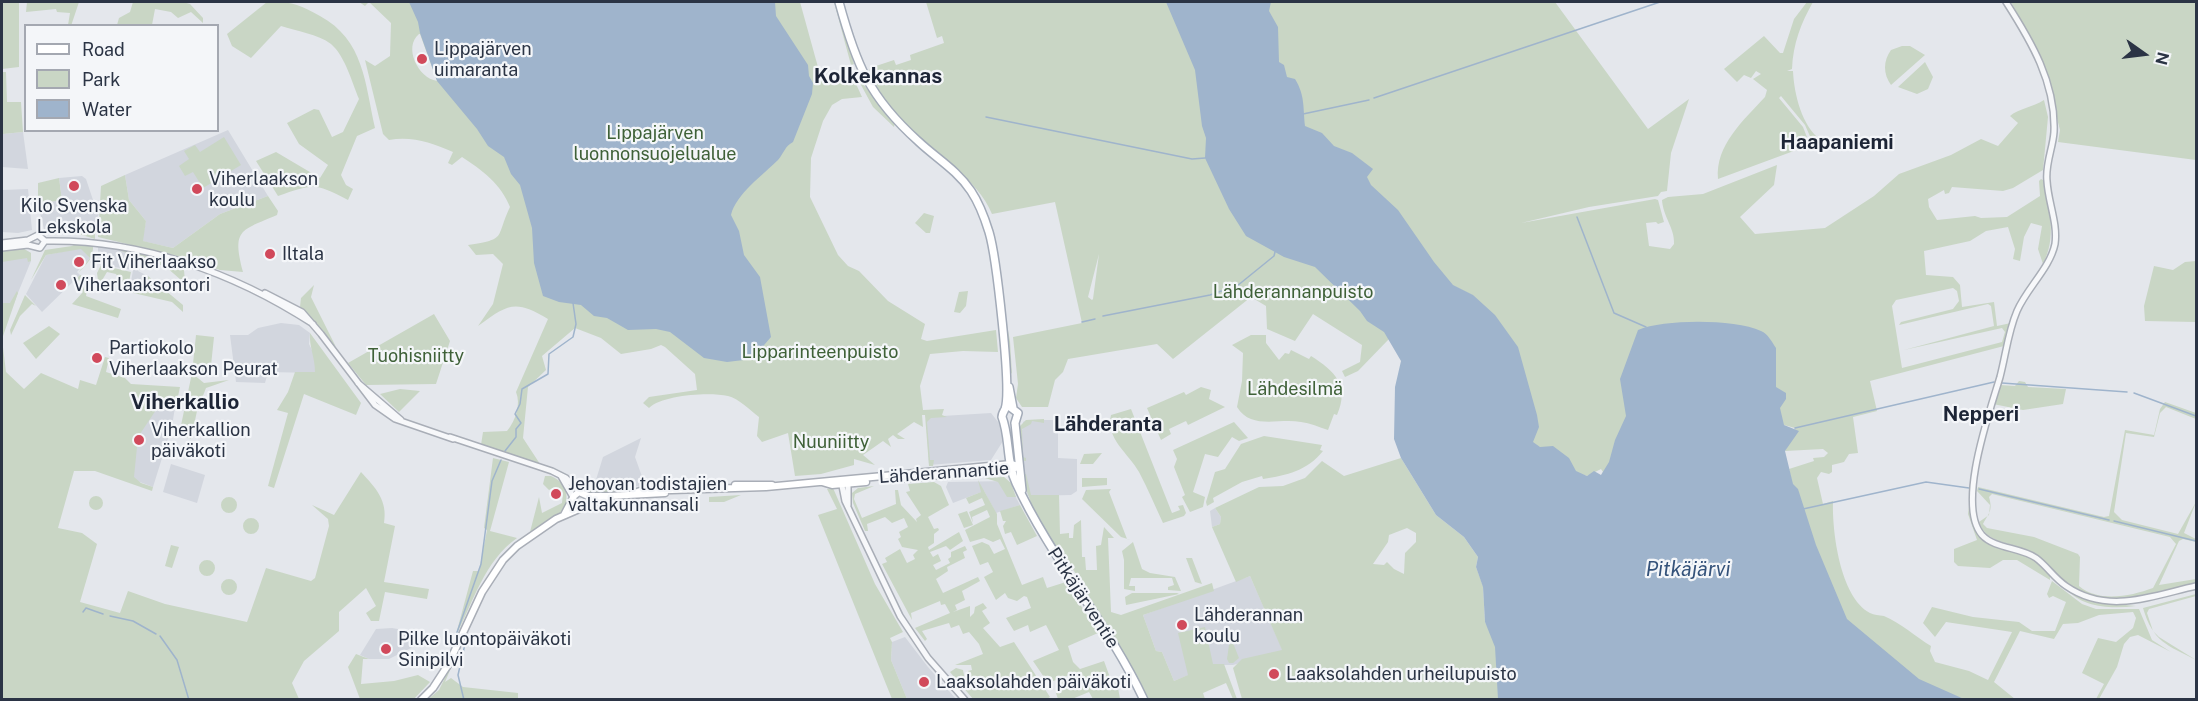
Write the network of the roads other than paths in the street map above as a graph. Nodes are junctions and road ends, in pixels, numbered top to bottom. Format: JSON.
{"nodes":[{"id":1,"x":839,"y":2,"type":"edge"},
{"id":2,"x":2006,"y":2,"type":"edge"},
{"id":3,"x":33,"y":238,"type":"junction"},
{"id":4,"x":45,"y":241,"type":"junction"},
{"id":5,"x":2,"y":243,"type":"edge"},
{"id":6,"x":34,"y":246,"type":"junction"},
{"id":7,"x":2,"y":248,"type":"edge"},
{"id":8,"x":1009,"y":408,"type":"junction"},
{"id":9,"x":1006,"y":423,"type":"junction"},
{"id":10,"x":1015,"y":423,"type":"junction"},
{"id":11,"x":1014,"y":467,"type":"junction"},
{"id":12,"x":560,"y":475,"type":"junction"},
{"id":13,"x":844,"y":482,"type":"junction"},
{"id":14,"x":580,"y":492,"type":"junction"},
{"id":15,"x":588,"y":496,"type":"junction"},
{"id":16,"x":609,"y":496,"type":"junction"},
{"id":17,"x":573,"y":500,"type":"junction"},
{"id":18,"x":589,"y":504,"type":"junction"},
{"id":19,"x":581,"y":509,"type":"junction"},
{"id":20,"x":564,"y":516,"type":"junction"},
{"id":21,"x":2196,"y":586,"type":"edge"},
{"id":22,"x":421,"y":699,"type":"edge"},
{"id":23,"x":965,"y":699,"type":"edge"},
{"id":24,"x":1144,"y":699,"type":"edge"}],
"edges":[{"from":1,"to":8,"type":"main road"},
{"from":2,"to":21,"type":"street"},
{"from":3,"to":4,"type":"street"},
{"from":3,"to":5,"type":"street"},
{"from":3,"to":6,"type":"street"},
{"from":4,"to":6,"type":"street"},
{"from":4,"to":12,"type":"street"},
{"from":6,"to":7,"type":"street"},
{"from":8,"to":9,"type":"main road"},
{"from":8,"to":10,"type":"main road"},
{"from":9,"to":10,"type":"main road"},
{"from":9,"to":11,"type":"main road"},
{"from":10,"to":11,"type":"main road"},
{"from":11,"to":13,"type":"main road","name":"Lähderannantie"},
{"from":11,"to":24,"type":"main road","name":"Pitkäjärventie"},
{"from":12,"to":14,"type":"street"},
{"from":12,"to":17,"type":"street"},
{"from":13,"to":16,"type":"main road","name":"Lähderannantie"},
{"from":13,"to":23,"type":"street"},
{"from":14,"to":15,"type":"main road"},
{"from":14,"to":17,"type":"main road"},
{"from":15,"to":16,"type":"main road","name":"Lähderannantie"},
{"from":15,"to":18,"type":"street"},
{"from":16,"to":18,"type":"main road","name":"Lähderannantie"},
{"from":17,"to":19,"type":"street"},
{"from":17,"to":20,"type":"main road"},
{"from":18,"to":19,"type":"main road","name":"Lähderannantie"},
{"from":19,"to":20,"type":"main road"},
{"from":20,"to":22,"type":"main road"}]}
